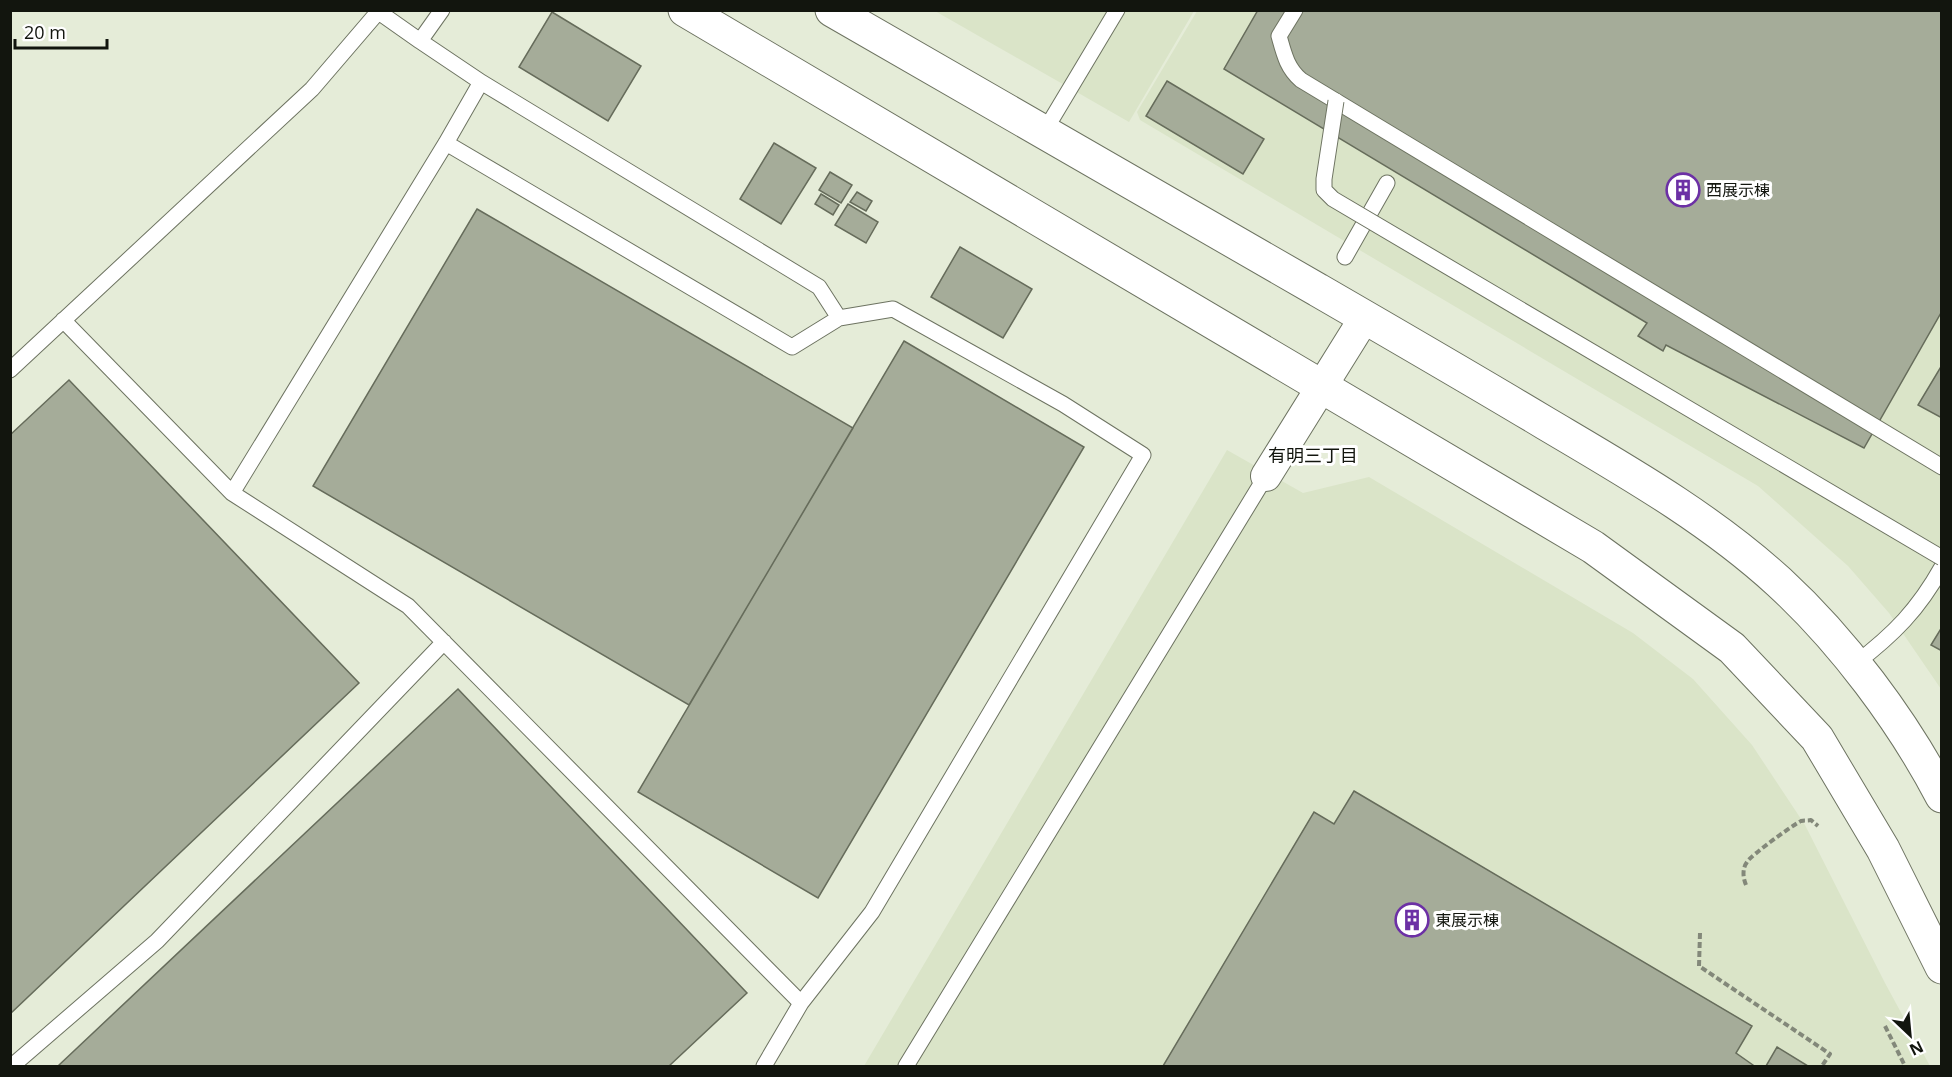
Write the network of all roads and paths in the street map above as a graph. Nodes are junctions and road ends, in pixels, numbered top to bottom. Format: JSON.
{"nodes":[{"id":1,"x":442,"y":10,"type":"edge"},
{"id":2,"x":685,"y":10,"type":"edge"},
{"id":3,"x":832,"y":10,"type":"edge"},
{"id":4,"x":1117,"y":10,"type":"edge"},
{"id":5,"x":1295,"y":10,"type":"edge"},
{"id":6,"x":377,"y":11,"type":"edge"},
{"id":7,"x":420,"y":41,"type":"junction"},
{"id":8,"x":481,"y":82,"type":"junction"},
{"id":9,"x":1336,"y":101,"type":"junction"},
{"id":10,"x":1044,"y":132,"type":"junction"},
{"id":11,"x":446,"y":143,"type":"junction"},
{"id":12,"x":1387,"y":183,"type":"dead end"},
{"id":13,"x":1345,"y":257,"type":"dead end"},
{"id":14,"x":1365,"y":317,"type":"junction"},
{"id":15,"x":840,"y":318,"type":"junction"},
{"id":16,"x":63,"y":320,"type":"junction"},
{"id":17,"x":10,"y":370,"type":"edge"},
{"id":18,"x":1321,"y":385,"type":"junction"},
{"id":19,"x":1941,"y":468,"type":"edge"},
{"id":20,"x":1266,"y":476,"type":"joint"},
{"id":21,"x":232,"y":493,"type":"junction"},
{"id":22,"x":1941,"y":558,"type":"edge"},
{"id":23,"x":1941,"y":567,"type":"edge"},
{"id":24,"x":444,"y":642,"type":"junction"},
{"id":25,"x":1855,"y":664,"type":"junction"},
{"id":26,"x":1941,"y":796,"type":"edge"},
{"id":27,"x":1818,"y":826,"type":"dead end"},
{"id":28,"x":1746,"y":885,"type":"dead end"},
{"id":29,"x":1700,"y":933,"type":"dead end"},
{"id":30,"x":1941,"y":967,"type":"edge"},
{"id":31,"x":801,"y":1003,"type":"junction"},
{"id":32,"x":1884,"y":1026,"type":"dead end"},
{"id":33,"x":12,"y":1066,"type":"edge"},
{"id":34,"x":764,"y":1066,"type":"edge"},
{"id":35,"x":906,"y":1066,"type":"edge"},
{"id":36,"x":1822,"y":1066,"type":"edge"},
{"id":37,"x":1905,"y":1066,"type":"edge"}],
"edges":[{"from":1,"to":7,"type":"lane"},
{"from":2,"to":18,"type":"main road"},
{"from":3,"to":10,"type":"main road"},
{"from":4,"to":10,"type":"lane"},
{"from":5,"to":9,"type":"lane"},
{"from":6,"to":7,"type":"lane"},
{"from":6,"to":16,"type":"lane"},
{"from":7,"to":8,"type":"lane"},
{"from":8,"to":11,"type":"lane"},
{"from":8,"to":15,"type":"lane"},
{"from":9,"to":19,"type":"lane"},
{"from":9,"to":22,"type":"lane","bridge":true},
{"from":10,"to":14,"type":"main road"},
{"from":11,"to":15,"type":"lane"},
{"from":11,"to":21,"type":"lane"},
{"from":12,"to":13,"type":"lane"},
{"from":14,"to":18,"type":"street"},
{"from":14,"to":25,"type":"main road"},
{"from":15,"to":31,"type":"lane"},
{"from":16,"to":17,"type":"lane"},
{"from":16,"to":21,"type":"lane"},
{"from":18,"to":20,"type":"street"},
{"from":18,"to":30,"type":"main road"},
{"from":20,"to":35,"type":"lane"},
{"from":21,"to":24,"type":"lane"},
{"from":23,"to":25,"type":"lane"},
{"from":24,"to":31,"type":"lane"},
{"from":24,"to":33,"type":"lane"},
{"from":25,"to":26,"type":"main road"},
{"from":27,"to":28,"type":"path"},
{"from":29,"to":36,"type":"path"},
{"from":31,"to":34,"type":"lane"},
{"from":32,"to":37,"type":"path"}]}
